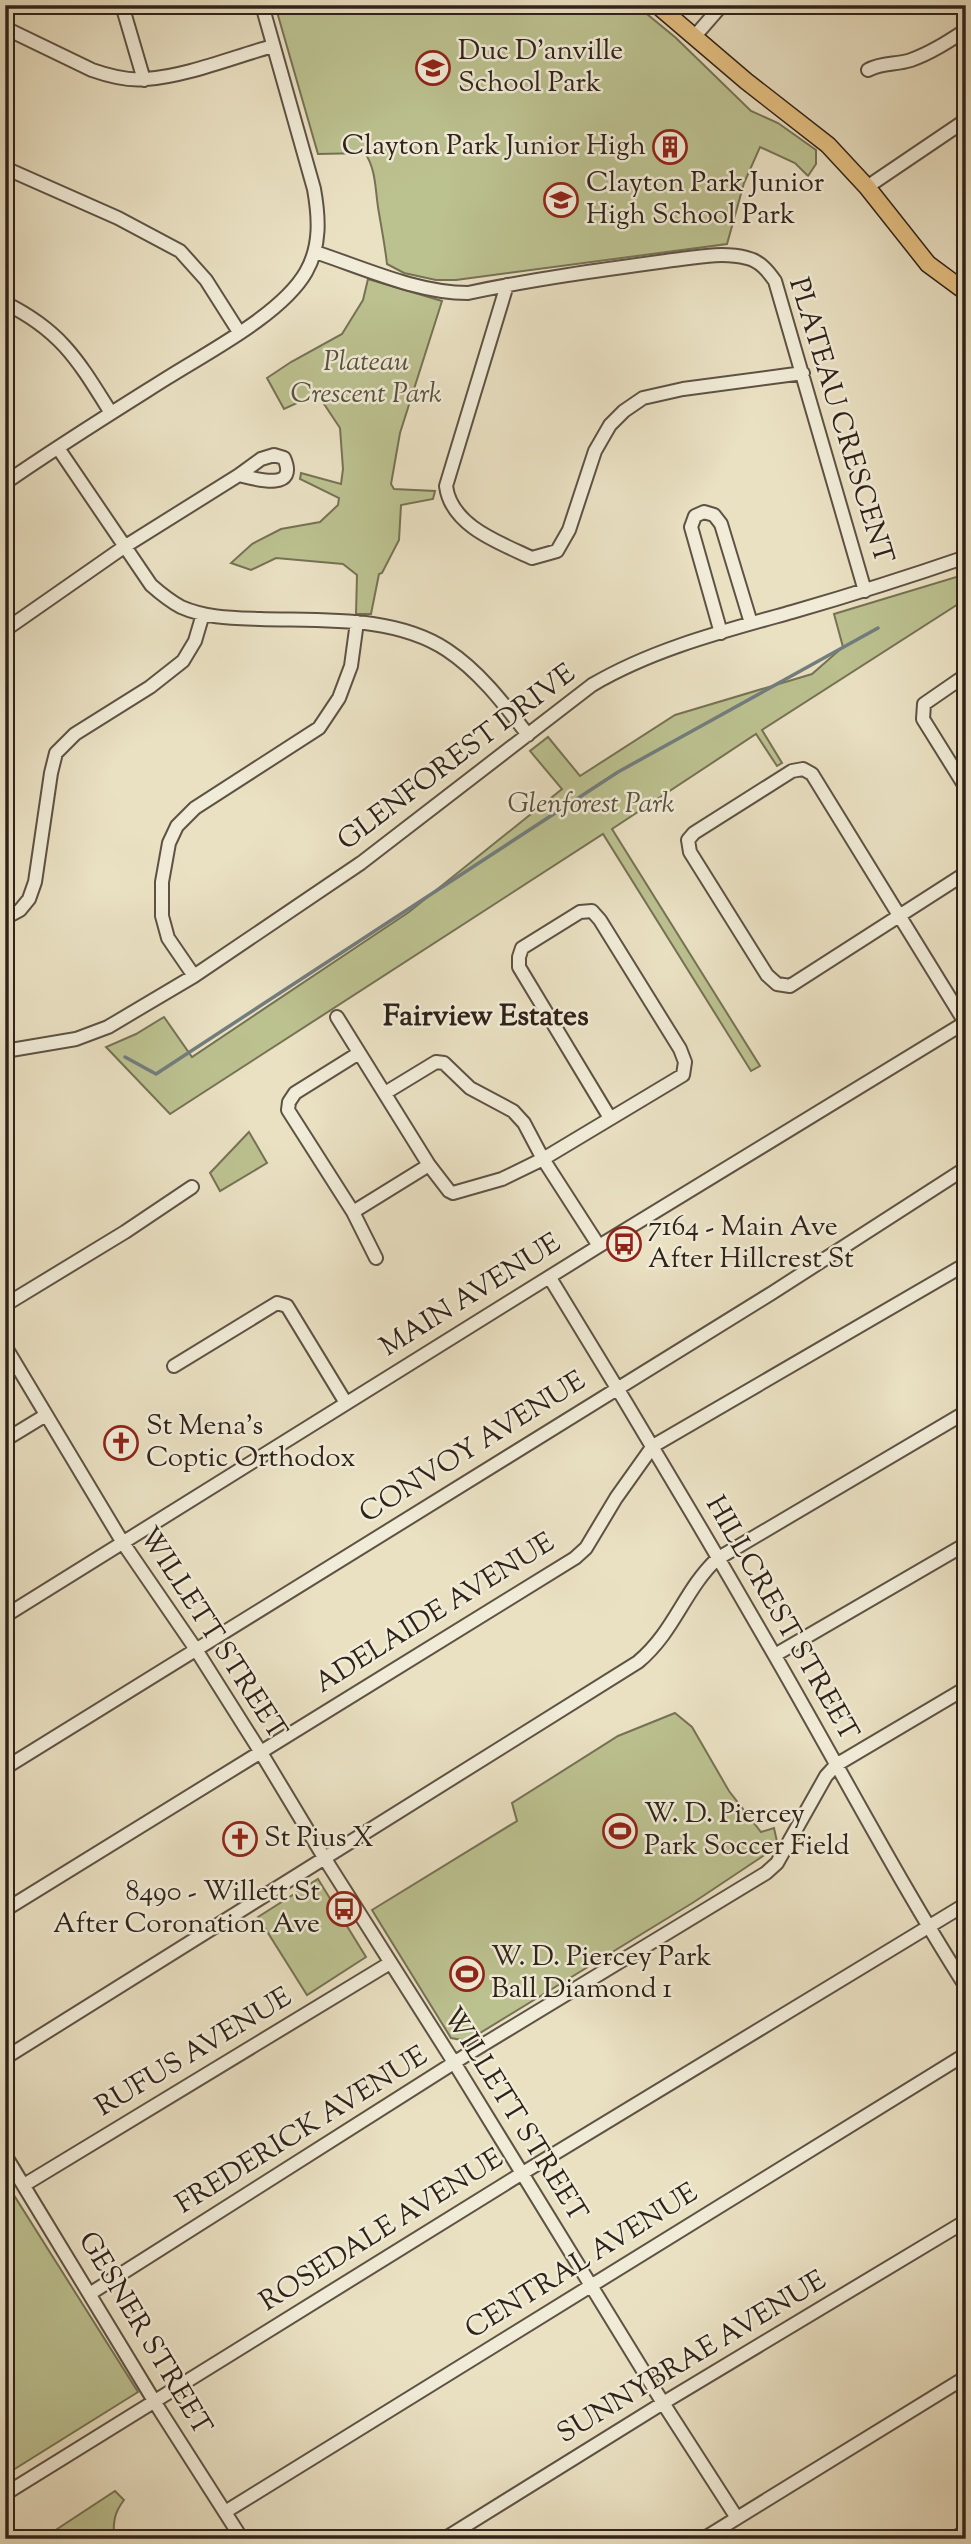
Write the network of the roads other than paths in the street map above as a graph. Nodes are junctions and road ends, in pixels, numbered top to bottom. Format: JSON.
{"nodes":[{"id":1,"x":99,"y":5,"type":"edge"},
{"id":2,"x":115,"y":5,"type":"edge"},
{"id":3,"x":122,"y":5,"type":"edge"},
{"id":4,"x":262,"y":5,"type":"edge"},
{"id":5,"x":657,"y":5,"type":"edge"},
{"id":6,"x":722,"y":5,"type":"edge"},
{"id":7,"x":5,"y":28,"type":"edge"},
{"id":8,"x":966,"y":30,"type":"edge"},
{"id":9,"x":695,"y":36,"type":"junction"},
{"id":10,"x":273,"y":46,"type":"junction"},
{"id":11,"x":868,"y":70,"type":"dead end"},
{"id":12,"x":144,"y":80,"type":"junction"},
{"id":13,"x":966,"y":120,"type":"edge"},
{"id":14,"x":5,"y":168,"type":"edge"},
{"id":15,"x":867,"y":187,"type":"junction"},
{"id":16,"x":315,"y":252,"type":"junction"},
{"id":17,"x":507,"y":285,"type":"junction"},
{"id":18,"x":966,"y":292,"type":"edge"},
{"id":19,"x":5,"y":303,"type":"edge"},
{"id":20,"x":239,"y":332,"type":"junction"},
{"id":21,"x":803,"y":373,"type":"junction"},
{"id":22,"x":111,"y":413,"type":"junction"},
{"id":23,"x":58,"y":448,"type":"junction"},
{"id":24,"x":239,"y":475,"type":"dead end"},
{"id":25,"x":6,"y":480,"type":"edge"},
{"id":26,"x":124,"y":547,"type":"junction"},
{"id":27,"x":966,"y":557,"type":"edge"},
{"id":28,"x":866,"y":591,"type":"junction"},
{"id":29,"x":203,"y":614,"type":"junction"},
{"id":30,"x":357,"y":622,"type":"junction"},
{"id":31,"x":751,"y":623,"type":"junction"},
{"id":32,"x":5,"y":630,"type":"edge"},
{"id":33,"x":721,"y":633,"type":"junction"},
{"id":34,"x":966,"y":675,"type":"edge"},
{"id":35,"x":528,"y":735,"type":"junction"},
{"id":36,"x":966,"y":788,"type":"edge"},
{"id":37,"x":966,"y":873,"type":"edge"},
{"id":38,"x":899,"y":915,"type":"junction"},
{"id":39,"x":5,"y":918,"type":"edge"},
{"id":40,"x":194,"y":976,"type":"junction"},
{"id":41,"x":337,"y":1017,"type":"dead end"},
{"id":42,"x":966,"y":1023,"type":"edge"},
{"id":43,"x":5,"y":1051,"type":"edge"},
{"id":44,"x":359,"y":1053,"type":"junction"},
{"id":45,"x":385,"y":1093,"type":"junction"},
{"id":46,"x":610,"y":1118,"type":"junction"},
{"id":47,"x":543,"y":1159,"type":"junction"},
{"id":48,"x":429,"y":1165,"type":"junction"},
{"id":49,"x":966,"y":1168,"type":"edge"},
{"id":50,"x":192,"y":1187,"type":"dead end"},
{"id":51,"x":354,"y":1212,"type":"junction"},
{"id":52,"x":599,"y":1246,"type":"junction"},
{"id":53,"x":376,"y":1258,"type":"dead end"},
{"id":54,"x":966,"y":1264,"type":"edge"},
{"id":55,"x":550,"y":1278,"type":"junction"},
{"id":56,"x":5,"y":1305,"type":"edge"},
{"id":57,"x":5,"y":1346,"type":"edge"},
{"id":58,"x":173,"y":1366,"type":"dead end"},
{"id":59,"x":618,"y":1388,"type":"junction"},
{"id":60,"x":346,"y":1403,"type":"junction"},
{"id":61,"x":966,"y":1412,"type":"edge"},
{"id":62,"x":46,"y":1415,"type":"junction"},
{"id":63,"x":5,"y":1440,"type":"edge"},
{"id":64,"x":653,"y":1446,"type":"junction"},
{"id":65,"x":122,"y":1543,"type":"junction"},
{"id":66,"x":966,"y":1544,"type":"edge"},
{"id":67,"x":717,"y":1559,"type":"junction"},
{"id":68,"x":5,"y":1616,"type":"edge"},
{"id":69,"x":195,"y":1648,"type":"junction"},
{"id":70,"x":775,"y":1655,"type":"junction"},
{"id":71,"x":966,"y":1688,"type":"edge"},
{"id":72,"x":260,"y":1751,"type":"junction"},
{"id":73,"x":836,"y":1765,"type":"junction"},
{"id":74,"x":5,"y":1768,"type":"edge"},
{"id":75,"x":325,"y":1859,"type":"junction"},
{"id":76,"x":966,"y":1904,"type":"edge"},
{"id":77,"x":5,"y":1910,"type":"edge"},
{"id":78,"x":928,"y":1928,"type":"junction"},
{"id":79,"x":390,"y":1963,"type":"junction"},
{"id":80,"x":966,"y":1987,"type":"edge"},
{"id":81,"x":966,"y":2054,"type":"edge"},
{"id":82,"x":5,"y":2058,"type":"edge"},
{"id":83,"x":455,"y":2064,"type":"junction"},
{"id":84,"x":5,"y":2155,"type":"edge"},
{"id":85,"x":521,"y":2174,"type":"junction"},
{"id":86,"x":24,"y":2185,"type":"junction"},
{"id":87,"x":966,"y":2221,"type":"edge"},
{"id":88,"x":590,"y":2286,"type":"junction"},
{"id":89,"x":91,"y":2293,"type":"junction"},
{"id":90,"x":966,"y":2377,"type":"edge"},
{"id":91,"x":154,"y":2400,"type":"junction"},
{"id":92,"x":663,"y":2403,"type":"junction"},
{"id":93,"x":5,"y":2494,"type":"edge"},
{"id":94,"x":225,"y":2512,"type":"junction"},
{"id":95,"x":737,"y":2518,"type":"junction"},
{"id":96,"x":966,"y":2531,"type":"edge"},
{"id":97,"x":242,"y":2539,"type":"edge"},
{"id":98,"x":444,"y":2539,"type":"edge"},
{"id":99,"x":704,"y":2539,"type":"edge"},
{"id":100,"x":953,"y":2539,"type":"edge"}],
"edges":[{"from":1,"to":2,"type":"street"},
{"from":3,"to":12,"type":"street"},
{"from":4,"to":10,"type":"street"},
{"from":5,"to":9,"type":"main road"},
{"from":6,"to":9,"type":"street"},
{"from":7,"to":12,"type":"street"},
{"from":8,"to":11,"type":"street"},
{"from":9,"to":15,"type":"main road"},
{"from":10,"to":12,"type":"street"},
{"from":10,"to":16,"type":"street"},
{"from":13,"to":15,"type":"street"},
{"from":14,"to":20,"type":"street"},
{"from":15,"to":18,"type":"main road"},
{"from":16,"to":17,"type":"street","name":"PLATEAU CRESCENT"},
{"from":16,"to":20,"type":"street"},
{"from":17,"to":21,"type":"street","name":"PLATEAU CRESCENT"},
{"from":17,"to":21,"type":"street"},
{"from":19,"to":22,"type":"street"},
{"from":20,"to":22,"type":"street"},
{"from":21,"to":28,"type":"street","name":"PLATEAU CRESCENT"},
{"from":22,"to":23,"type":"street"},
{"from":23,"to":25,"type":"street"},
{"from":23,"to":26,"type":"street"},
{"from":24,"to":26,"type":"street"},
{"from":26,"to":29,"type":"street"},
{"from":26,"to":32,"type":"street"},
{"from":27,"to":28,"type":"street","name":"GLENFOREST DRIVE"},
{"from":28,"to":31,"type":"street","name":"GLENFOREST DRIVE"},
{"from":29,"to":30,"type":"street"},
{"from":29,"to":39,"type":"street"},
{"from":30,"to":35,"type":"street"},
{"from":30,"to":40,"type":"street"},
{"from":31,"to":33,"type":"street","name":"GLENFOREST DRIVE"},
{"from":31,"to":33,"type":"street"},
{"from":33,"to":35,"type":"street","name":"GLENFOREST DRIVE"},
{"from":34,"to":36,"type":"street"},
{"from":35,"to":40,"type":"street","name":"GLENFOREST DRIVE"},
{"from":37,"to":38,"type":"street"},
{"from":38,"to":38,"type":"street"},
{"from":38,"to":42,"type":"street"},
{"from":40,"to":43,"type":"street","name":"GLENFOREST DRIVE"},
{"from":41,"to":44,"type":"street"},
{"from":42,"to":52,"type":"street","name":"MAIN AVENUE"},
{"from":44,"to":45,"type":"street"},
{"from":44,"to":51,"type":"street"},
{"from":45,"to":47,"type":"street"},
{"from":45,"to":48,"type":"street"},
{"from":46,"to":46,"type":"street"},
{"from":46,"to":47,"type":"street"},
{"from":47,"to":48,"type":"street"},
{"from":47,"to":52,"type":"street"},
{"from":48,"to":51,"type":"street"},
{"from":49,"to":59,"type":"street","name":"CONVOY AVENUE"},
{"from":50,"to":56,"type":"street"},
{"from":51,"to":53,"type":"street"},
{"from":52,"to":55,"type":"street","name":"MAIN AVENUE"},
{"from":54,"to":64,"type":"street","name":"ADELAIDE AVENUE"},
{"from":55,"to":59,"type":"street","name":"HILLCREST STREET"},
{"from":55,"to":60,"type":"street","name":"MAIN AVENUE"},
{"from":57,"to":62,"type":"street","name":"WILLETT STREET"},
{"from":58,"to":60,"type":"street"},
{"from":59,"to":64,"type":"street","name":"HILLCREST STREET"},
{"from":59,"to":69,"type":"street","name":"CONVOY AVENUE"},
{"from":60,"to":65,"type":"street","name":"MAIN AVENUE"},
{"from":61,"to":67,"type":"street"},
{"from":62,"to":63,"type":"street"},
{"from":62,"to":65,"type":"street","name":"WILLETT STREET"},
{"from":64,"to":67,"type":"street","name":"HILLCREST STREET"},
{"from":64,"to":72,"type":"street","name":"ADELAIDE AVENUE"},
{"from":65,"to":68,"type":"street","name":"MAIN AVENUE"},
{"from":65,"to":69,"type":"street","name":"WILLETT STREET"},
{"from":66,"to":70,"type":"street"},
{"from":67,"to":70,"type":"street","name":"HILLCREST STREET"},
{"from":67,"to":75,"type":"street"},
{"from":69,"to":72,"type":"street","name":"WILLETT STREET"},
{"from":69,"to":74,"type":"street","name":"CONVOY AVENUE"},
{"from":70,"to":73,"type":"street","name":"HILLCREST STREET"},
{"from":71,"to":73,"type":"street","name":"FREDERICK AVENUE"},
{"from":72,"to":75,"type":"street","name":"WILLETT STREET"},
{"from":72,"to":77,"type":"street","name":"ADELAIDE AVENUE"},
{"from":73,"to":78,"type":"street","name":"HILLCREST STREET"},
{"from":73,"to":83,"type":"street","name":"FREDERICK AVENUE"},
{"from":75,"to":79,"type":"street","name":"WILLETT STREET"},
{"from":75,"to":82,"type":"street"},
{"from":76,"to":78,"type":"street","name":"ROSEDALE AVENUE"},
{"from":78,"to":80,"type":"street","name":"HILLCREST STREET"},
{"from":78,"to":85,"type":"street","name":"ROSEDALE AVENUE"},
{"from":79,"to":83,"type":"street","name":"WILLETT STREET"},
{"from":79,"to":86,"type":"street","name":"RUFUS AVENUE"},
{"from":81,"to":88,"type":"street","name":"CENTRAL AVENUE"},
{"from":83,"to":85,"type":"street","name":"WILLETT STREET"},
{"from":83,"to":89,"type":"street","name":"FREDERICK AVENUE"},
{"from":84,"to":86,"type":"street","name":"GESNER STREET"},
{"from":85,"to":88,"type":"street","name":"WILLETT STREET"},
{"from":85,"to":91,"type":"street","name":"ROSEDALE AVENUE"},
{"from":86,"to":89,"type":"street","name":"GESNER STREET"},
{"from":87,"to":92,"type":"street","name":"SUNNYBRAE AVENUE"},
{"from":88,"to":92,"type":"street","name":"WILLETT STREET"},
{"from":88,"to":94,"type":"street","name":"CENTRAL AVENUE"},
{"from":89,"to":91,"type":"street","name":"GESNER STREET"},
{"from":90,"to":95,"type":"street"},
{"from":91,"to":93,"type":"street","name":"ROSEDALE AVENUE"},
{"from":91,"to":94,"type":"street","name":"GESNER STREET"},
{"from":92,"to":95,"type":"street","name":"WILLETT STREET"},
{"from":92,"to":98,"type":"street","name":"SUNNYBRAE AVENUE"},
{"from":94,"to":97,"type":"street","name":"GESNER STREET"},
{"from":95,"to":99,"type":"street"},
{"from":96,"to":100,"type":"street"}]}
